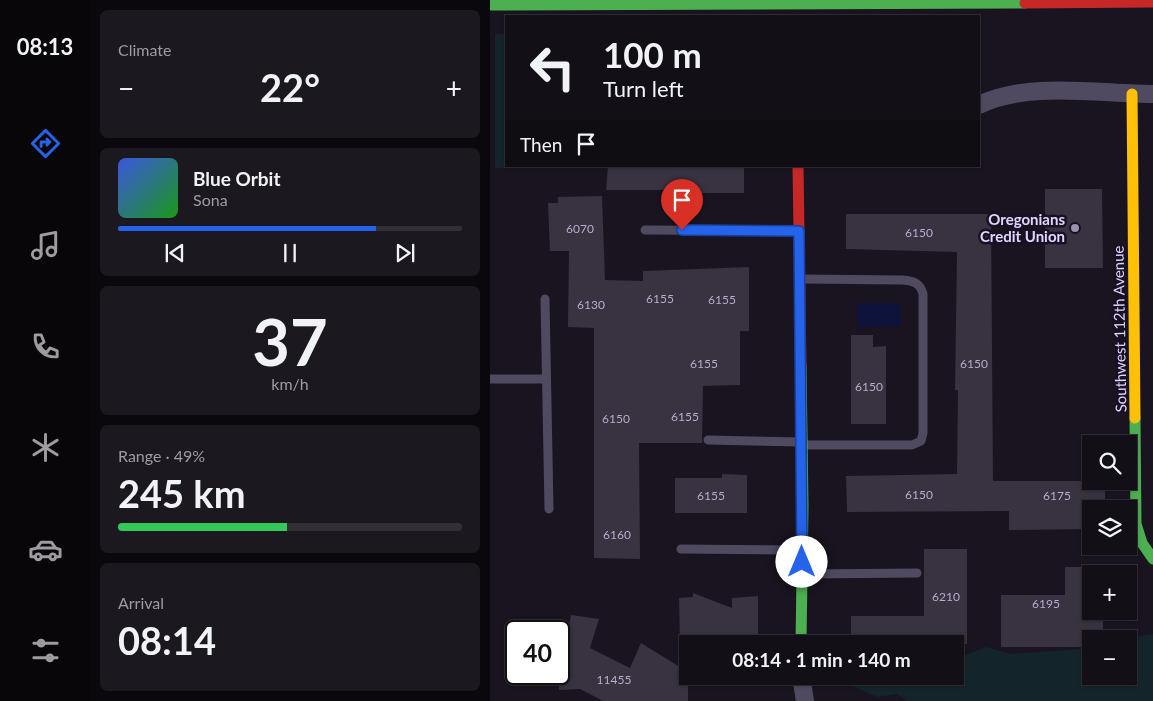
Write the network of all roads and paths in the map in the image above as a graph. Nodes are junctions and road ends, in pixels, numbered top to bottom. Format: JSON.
{"nodes":[{"id":1,"x":1153,"y":2,"type":"edge"},
{"id":2,"x":490,"y":5,"type":"edge"},
{"id":3,"x":796,"y":7,"type":"edge"},
{"id":4,"x":1132,"y":94,"type":"junction"},
{"id":5,"x":1153,"y":94,"type":"edge"},
{"id":6,"x":980,"y":105,"type":"edge"},
{"id":7,"x":798,"y":167,"type":"edge"},
{"id":8,"x":644,"y":230,"type":"dead end"},
{"id":9,"x":799,"y":231,"type":"junction"},
{"id":10,"x":800,"y":279,"type":"junction"},
{"id":11,"x":544,"y":299,"type":"dead end"},
{"id":12,"x":490,"y":379,"type":"edge"},
{"id":13,"x":546,"y":379,"type":"junction"},
{"id":14,"x":708,"y":440,"type":"dead end"},
{"id":15,"x":802,"y":443,"type":"junction"},
{"id":16,"x":549,"y":509,"type":"dead end"},
{"id":17,"x":681,"y":549,"type":"dead end"},
{"id":18,"x":802,"y":550,"type":"junction"},
{"id":19,"x":1153,"y":559,"type":"edge"},
{"id":20,"x":917,"y":573,"type":"dead end"},
{"id":21,"x":802,"y":574,"type":"junction"},
{"id":22,"x":801,"y":635,"type":"edge"},
{"id":23,"x":803,"y":685,"type":"edge"},
{"id":24,"x":805,"y":701,"type":"edge"}],
"edges":[{"from":1,"to":3,"type":"street"},
{"from":2,"to":3,"type":"street"},
{"from":4,"to":5,"type":"street"},
{"from":4,"to":6,"type":"street"},
{"from":4,"to":19,"type":"street","name":"Southwest 112th Avenue"},
{"from":7,"to":9,"type":"street"},
{"from":8,"to":9,"type":"lane"},
{"from":9,"to":10,"type":"street"},
{"from":10,"to":15,"type":"street"},
{"from":10,"to":15,"type":"lane"},
{"from":11,"to":13,"type":"lane"},
{"from":12,"to":13,"type":"lane"},
{"from":13,"to":16,"type":"lane"},
{"from":14,"to":15,"type":"lane"},
{"from":15,"to":18,"type":"street"},
{"from":17,"to":18,"type":"lane"},
{"from":18,"to":21,"type":"street"},
{"from":20,"to":21,"type":"lane"},
{"from":21,"to":22,"type":"street"},
{"from":23,"to":24,"type":"street"}]}
